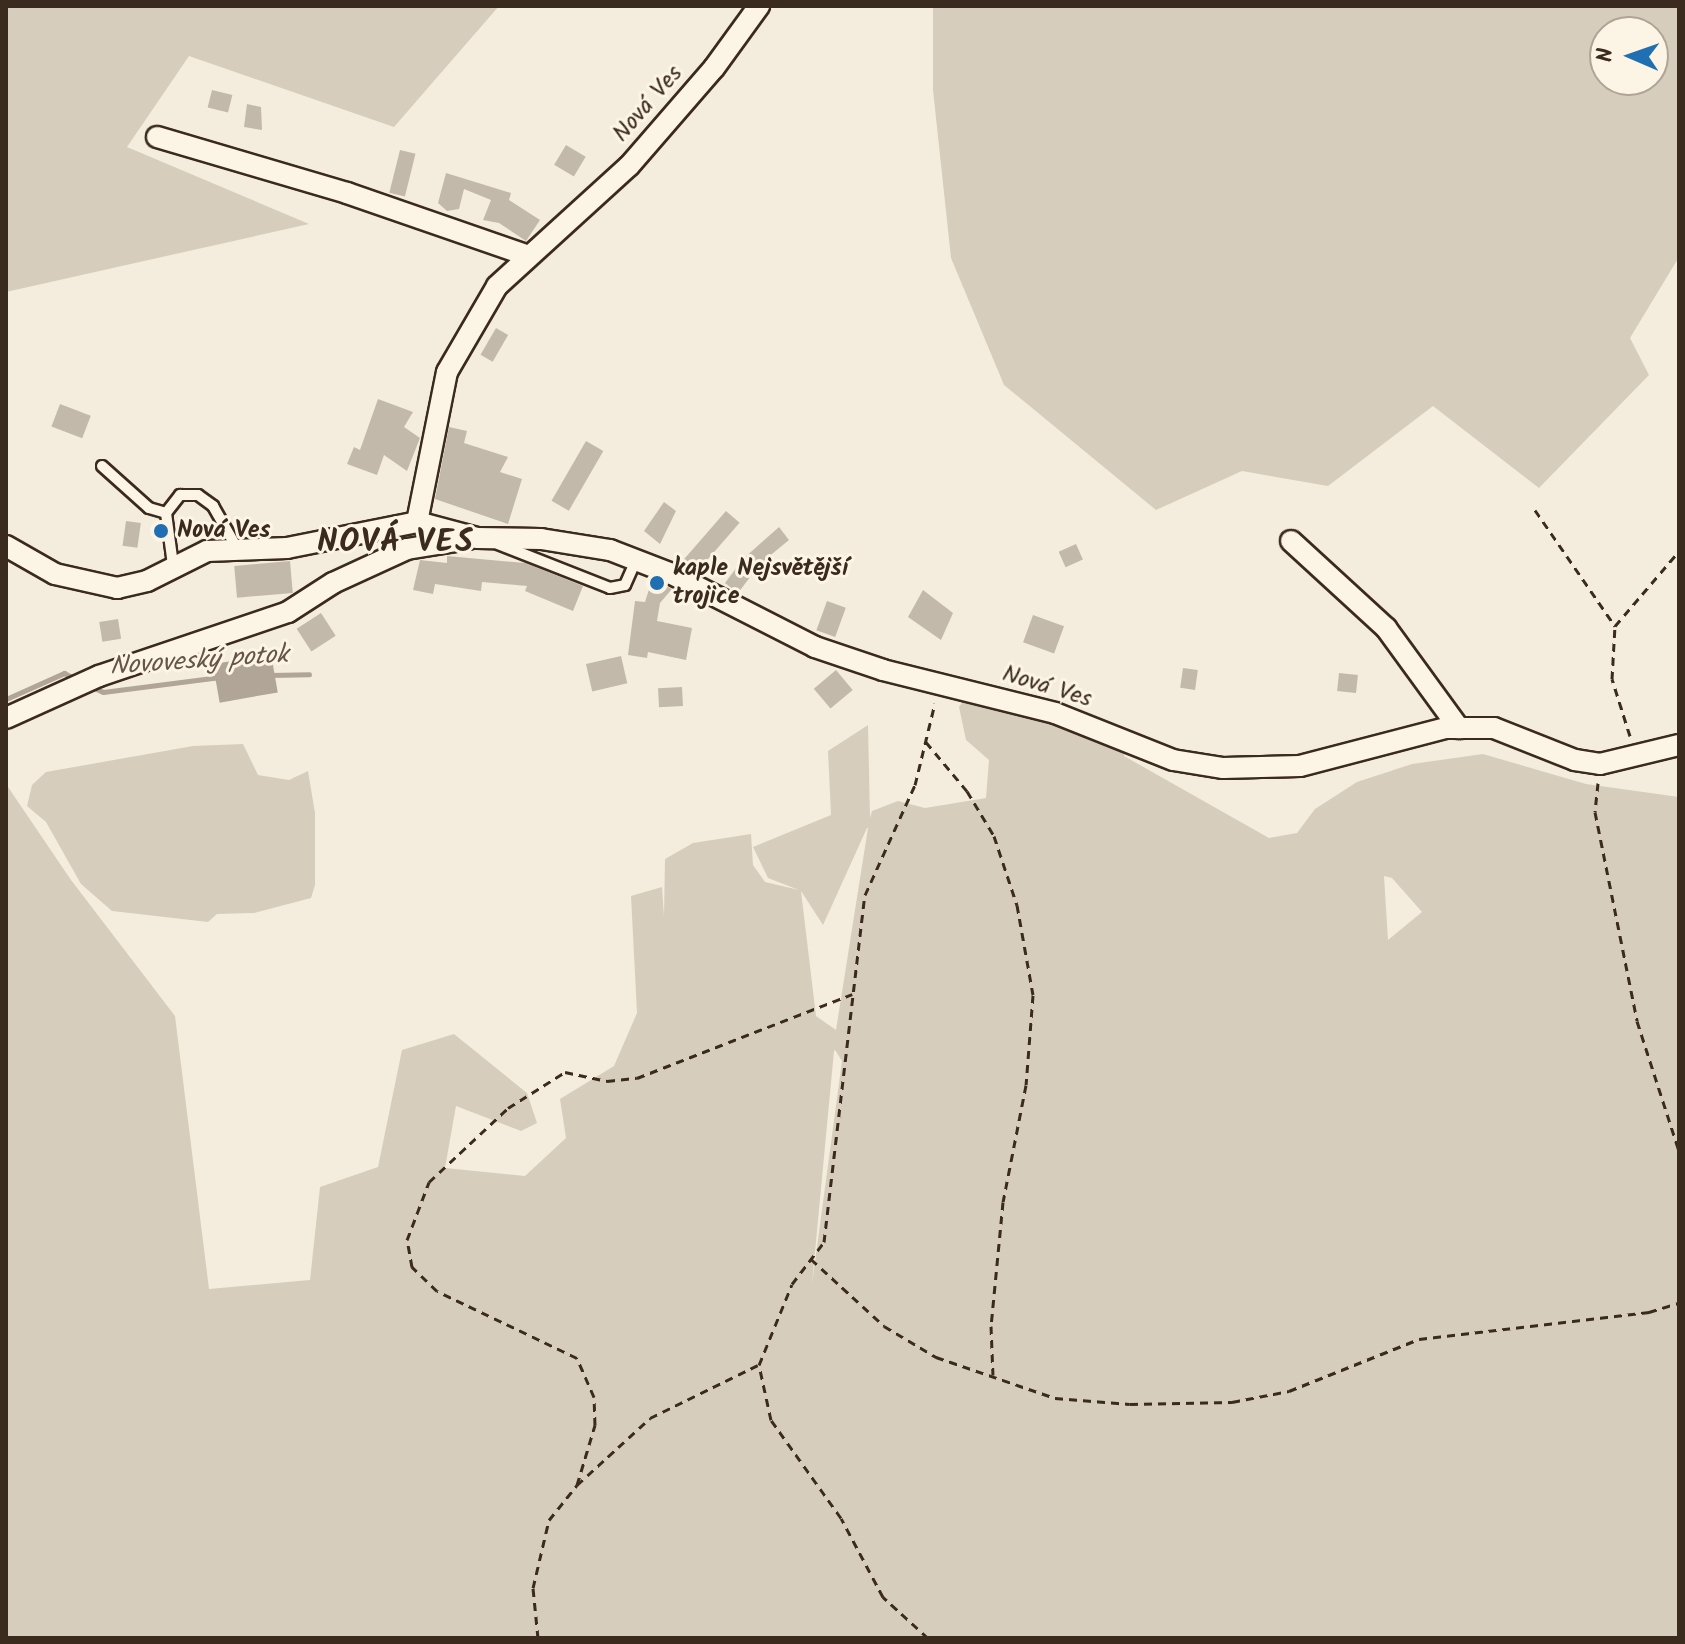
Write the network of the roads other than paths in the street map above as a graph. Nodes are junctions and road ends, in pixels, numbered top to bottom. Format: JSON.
{"nodes":[{"id":1,"x":759,"y":6,"type":"edge"},
{"id":2,"x":157,"y":137,"type":"dead end"},
{"id":3,"x":526,"y":255,"type":"junction"},
{"id":4,"x":102,"y":466,"type":"dead end"},
{"id":5,"x":166,"y":513,"type":"junction"},
{"id":6,"x":417,"y":522,"type":"junction"},
{"id":7,"x":481,"y":538,"type":"junction"},
{"id":8,"x":1291,"y":541,"type":"dead end"},
{"id":9,"x":6,"y":546,"type":"edge"},
{"id":10,"x":238,"y":550,"type":"junction"},
{"id":11,"x":636,"y":560,"type":"junction"},
{"id":12,"x":173,"y":565,"type":"junction"},
{"id":13,"x":6,"y":718,"type":"edge"},
{"id":14,"x":1459,"y":728,"type":"junction"},
{"id":15,"x":1679,"y":745,"type":"edge"}],
"edges":[{"from":1,"to":3,"type":"street","name":"Nová Ves"},
{"from":2,"to":3,"type":"street"},
{"from":3,"to":6,"type":"street","name":"Nová Ves"},
{"from":4,"to":5,"type":"lane"},
{"from":5,"to":10,"type":"lane"},
{"from":5,"to":12,"type":"lane"},
{"from":6,"to":7,"type":"street","name":"Nová Ves"},
{"from":6,"to":10,"type":"street","name":"Nová Ves"},
{"from":7,"to":11,"type":"street","name":"Nová Ves"},
{"from":7,"to":11,"type":"lane","name":"Nová Ves"},
{"from":7,"to":13,"type":"street","name":"Nová Ves"},
{"from":8,"to":14,"type":"street"},
{"from":9,"to":12,"type":"street","name":"Nová Ves"},
{"from":10,"to":12,"type":"street","name":"Nová Ves"},
{"from":11,"to":14,"type":"street","name":"Nová Ves"},
{"from":14,"to":15,"type":"street","name":"Nová Ves"}]}
